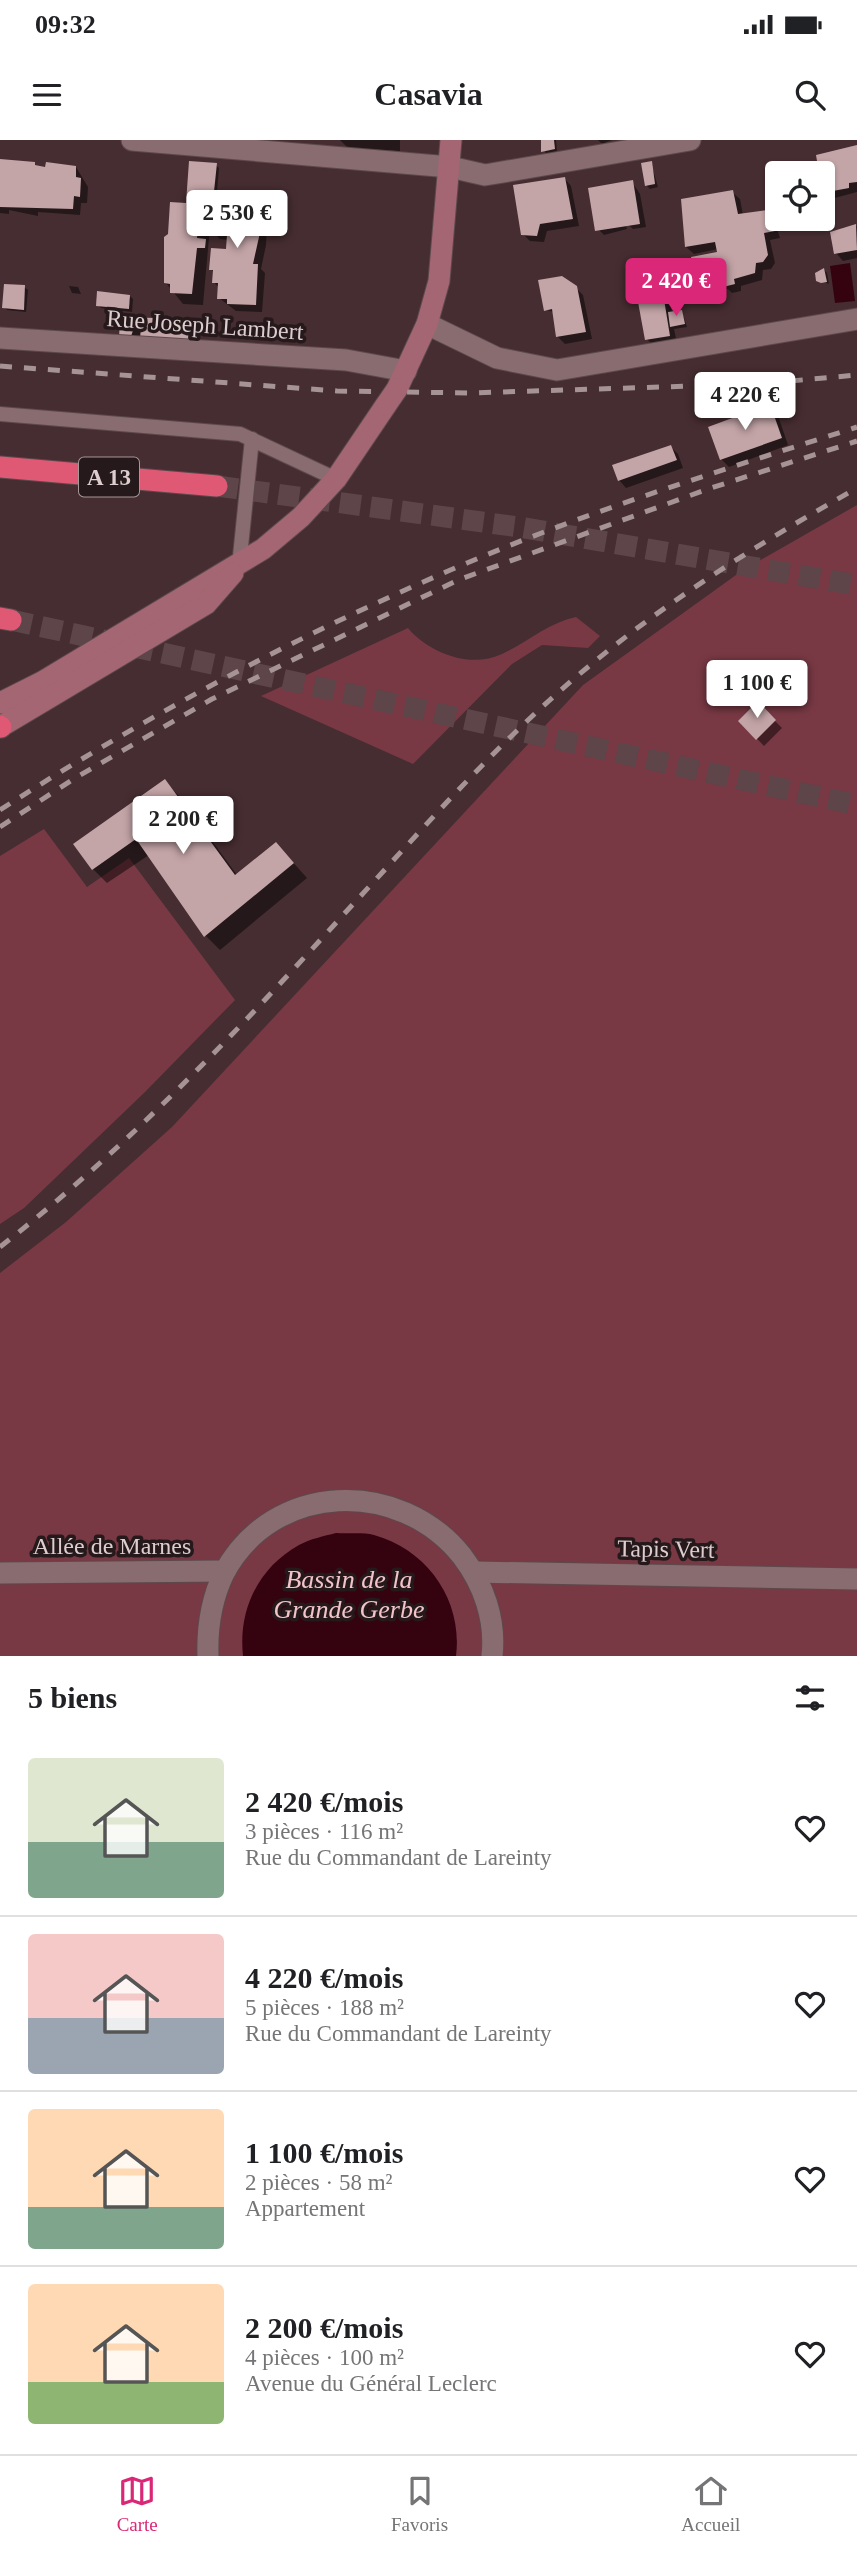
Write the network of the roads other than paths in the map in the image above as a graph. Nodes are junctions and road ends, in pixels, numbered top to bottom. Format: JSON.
{"nodes":[{"id":1,"x":132,"y":140,"type":"edge"},
{"id":2,"x":451,"y":140,"type":"edge"},
{"id":3,"x":690,"y":140,"type":"edge"},
{"id":4,"x":210,"y":143,"type":"edge"},
{"id":5,"x":450,"y":167,"type":"junction"},
{"id":6,"x":857,"y":318,"type":"edge"},
{"id":7,"x":427,"y":324,"type":"junction"},
{"id":8,"x":0,"y":338,"type":"edge"},
{"id":9,"x":396,"y":388,"type":"junction"},
{"id":10,"x":0,"y":414,"type":"edge"},
{"id":11,"x":252,"y":439,"type":"junction"},
{"id":12,"x":0,"y":467,"type":"edge"},
{"id":13,"x":335,"y":479,"type":"junction"},
{"id":14,"x":217,"y":486,"type":"tunnel mouth"},
{"id":15,"x":239,"y":566,"type":"junction"},
{"id":16,"x":0,"y":703,"type":"edge"},
{"id":17,"x":0,"y":727,"type":"edge"},
{"id":18,"x":225,"y":1571,"type":"junction"},
{"id":19,"x":474,"y":1572,"type":"junction"},
{"id":20,"x":0,"y":1573,"type":"edge"},
{"id":21,"x":857,"y":1579,"type":"edge"},
{"id":22,"x":208,"y":1656,"type":"edge"},
{"id":23,"x":492,"y":1656,"type":"edge"}],
"edges":[{"from":1,"to":4,"type":"street"},
{"from":2,"to":5,"type":"main road"},
{"from":3,"to":5,"type":"street"},
{"from":4,"to":5,"type":"street"},
{"from":5,"to":7,"type":"main road"},
{"from":6,"to":7,"type":"street"},
{"from":7,"to":9,"type":"main road"},
{"from":8,"to":9,"type":"street","name":"Rue Joseph Lambert"},
{"from":9,"to":13,"type":"main road"},
{"from":10,"to":11,"type":"lane"},
{"from":11,"to":13,"type":"lane"},
{"from":11,"to":15,"type":"lane"},
{"from":12,"to":14,"type":"highway","number":"A 13"},
{"from":13,"to":15,"type":"main road"},
{"from":15,"to":16,"type":"main road"},
{"from":15,"to":17,"type":"main road"},
{"from":18,"to":19,"type":"street"},
{"from":18,"to":20,"type":"street","name":"Allée de Marnes"},
{"from":18,"to":22,"type":"street"},
{"from":19,"to":21,"type":"street","name":"Tapis Vert"},
{"from":19,"to":23,"type":"street"}]}
